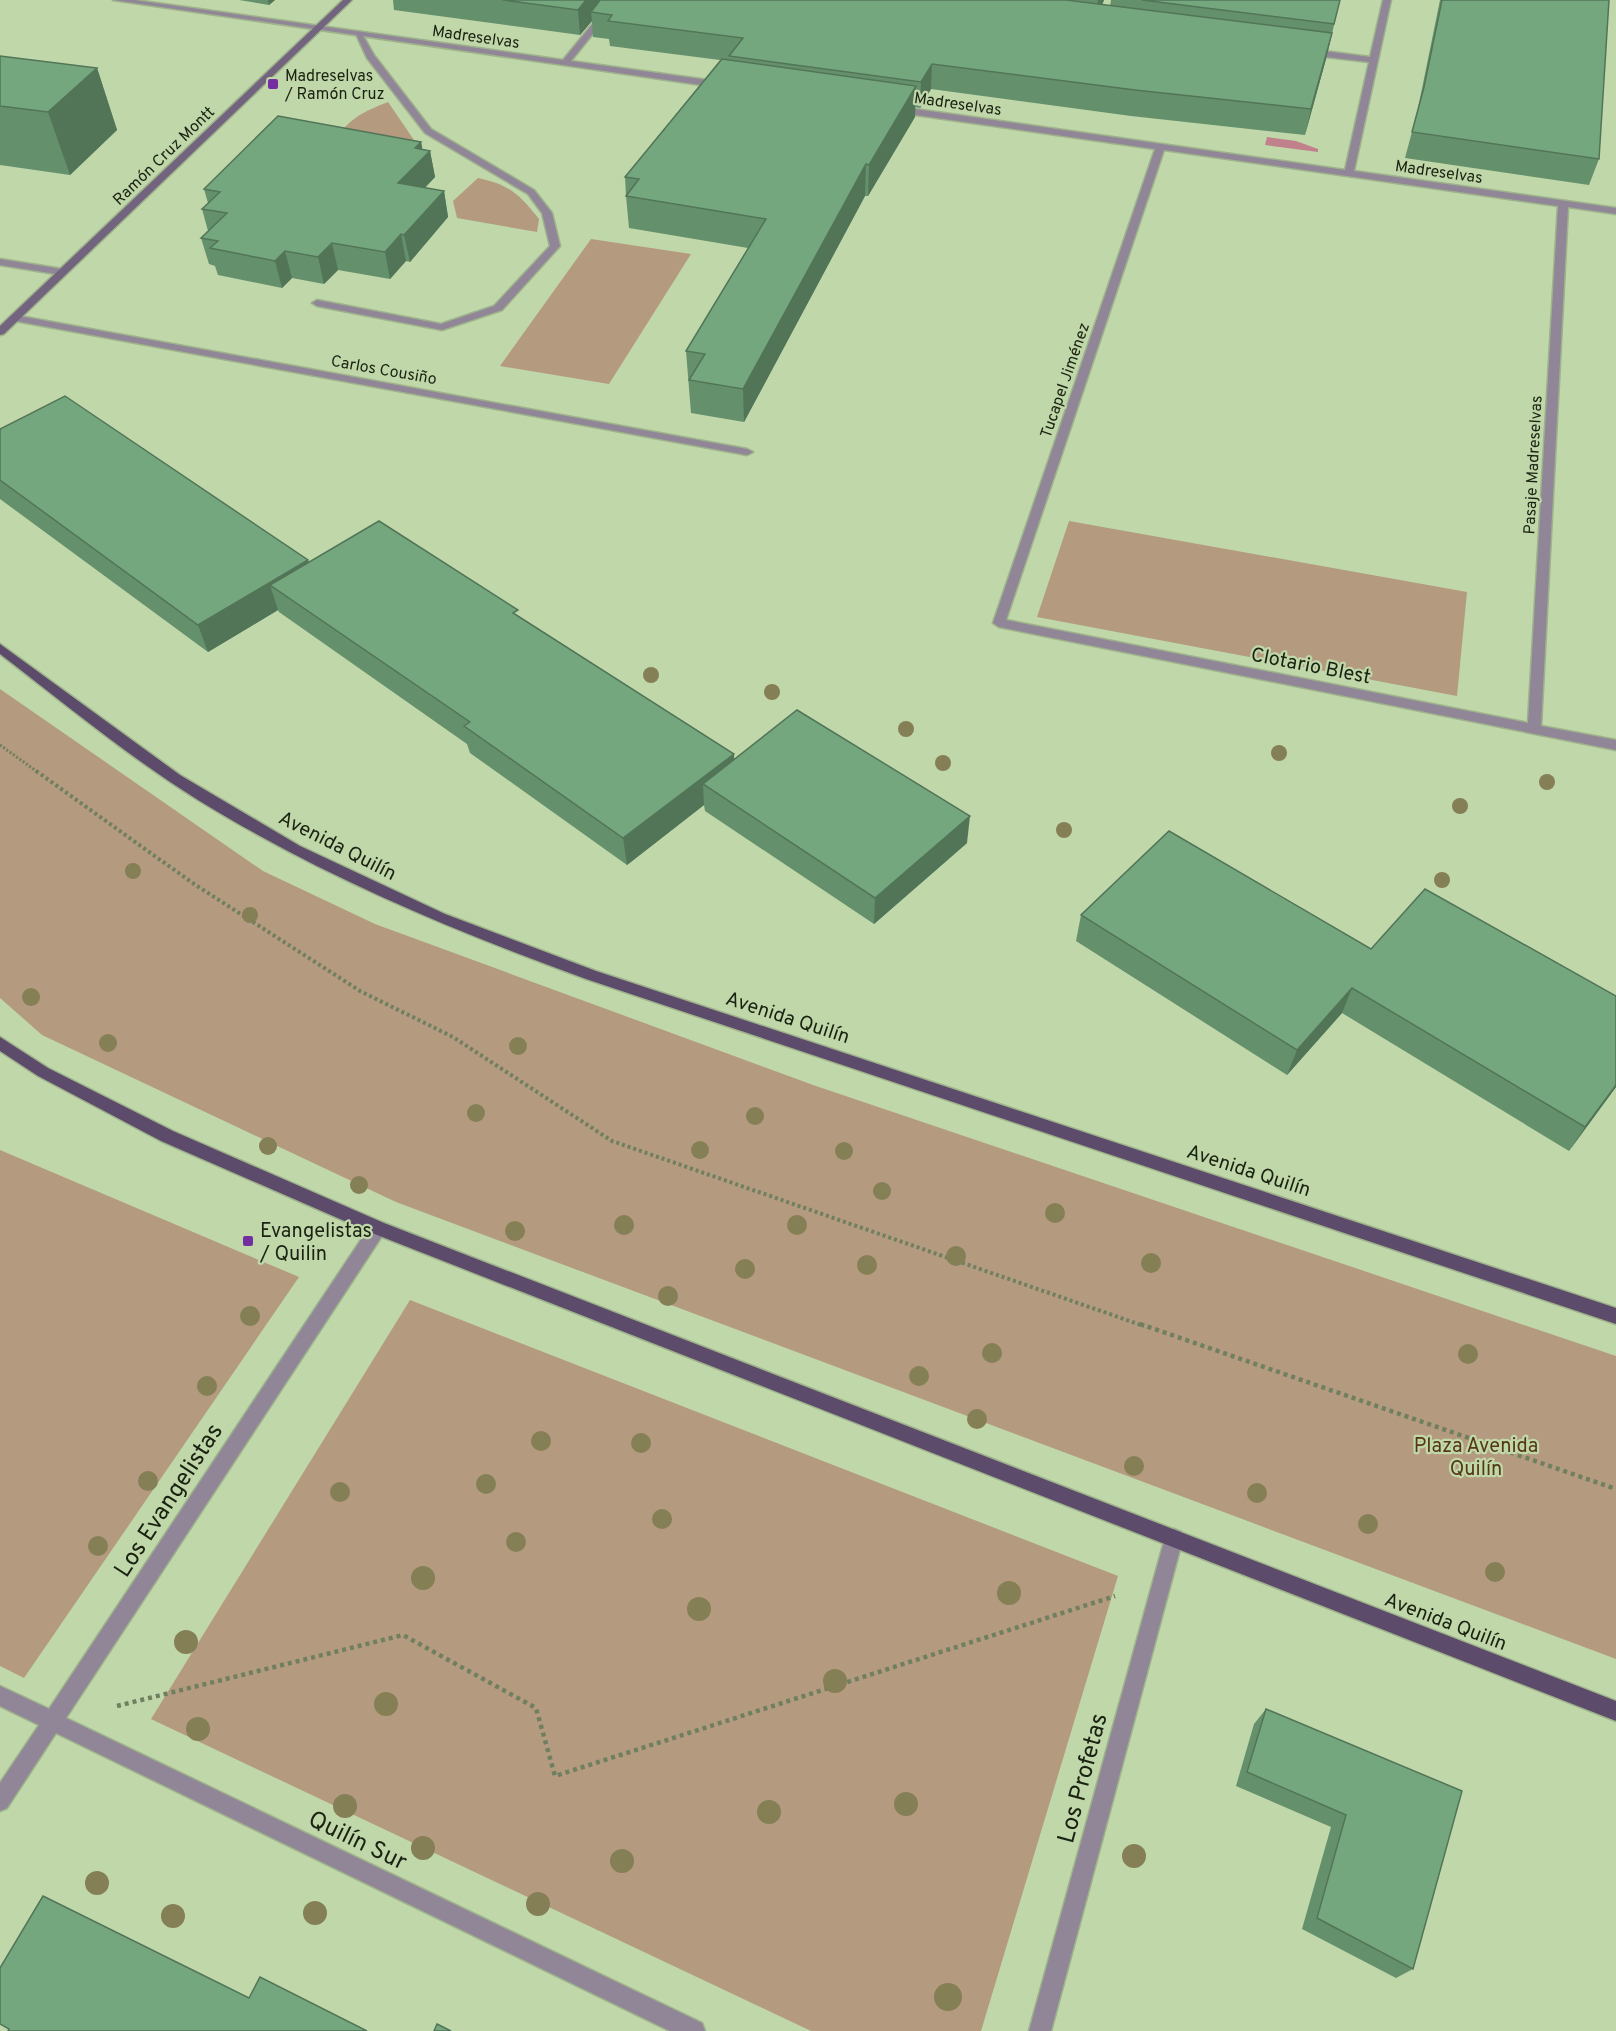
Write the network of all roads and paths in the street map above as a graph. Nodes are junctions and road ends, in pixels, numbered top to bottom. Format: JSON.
{"nodes":[{"id":1,"x":117,"y":0,"type":"edge"},
{"id":2,"x":348,"y":0,"type":"edge"},
{"id":3,"x":616,"y":0,"type":"edge"},
{"id":4,"x":1387,"y":0,"type":"edge"},
{"id":5,"x":318,"y":28,"type":"junction"},
{"id":6,"x":358,"y":34,"type":"junction"},
{"id":7,"x":1294,"y":50,"type":"edge"},
{"id":8,"x":1374,"y":60,"type":"junction"},
{"id":9,"x":565,"y":63,"type":"junction"},
{"id":10,"x":728,"y":86,"type":"edge"},
{"id":11,"x":880,"y":108,"type":"edge"},
{"id":12,"x":1160,"y":147,"type":"junction"},
{"id":13,"x":1349,"y":174,"type":"junction"},
{"id":14,"x":1563,"y":204,"type":"junction"},
{"id":15,"x":1616,"y":211,"type":"edge"},
{"id":16,"x":0,"y":262,"type":"edge"},
{"id":17,"x":62,"y":272,"type":"junction"},
{"id":18,"x":317,"y":303,"type":"dead end"},
{"id":19,"x":14,"y":318,"type":"junction"},
{"id":20,"x":0,"y":332,"type":"edge"},
{"id":21,"x":747,"y":452,"type":"dead end"},
{"id":22,"x":999,"y":623,"type":"joint"},
{"id":23,"x":0,"y":648,"type":"edge"},
{"id":24,"x":1534,"y":729,"type":"junction"},
{"id":25,"x":0,"y":745,"type":"edge"},
{"id":26,"x":1616,"y":745,"type":"edge"},
{"id":27,"x":0,"y":1043,"type":"edge"},
{"id":28,"x":378,"y":1228,"type":"junction"},
{"id":29,"x":1616,"y":1316,"type":"edge"},
{"id":30,"x":1616,"y":1489,"type":"edge"},
{"id":31,"x":1174,"y":1538,"type":"junction"},
{"id":32,"x":1118,"y":1595,"type":"dead end"},
{"id":33,"x":0,"y":1696,"type":"edge"},
{"id":34,"x":1616,"y":1711,"type":"edge"},
{"id":35,"x":52,"y":1722,"type":"junction"},
{"id":36,"x":0,"y":1801,"type":"edge"},
{"id":37,"x":694,"y":2031,"type":"edge"},
{"id":38,"x":1040,"y":2031,"type":"edge"}],
"edges":[{"from":1,"to":5,"type":"street","name":"Madreselvas"},
{"from":2,"to":5,"type":"street","name":"Ramón Cruz Montt"},
{"from":3,"to":9,"type":"street"},
{"from":4,"to":8,"type":"street"},
{"from":5,"to":6,"type":"street","name":"Madreselvas"},
{"from":5,"to":17,"type":"street","name":"Ramón Cruz Montt"},
{"from":6,"to":9,"type":"street","name":"Madreselvas"},
{"from":6,"to":18,"type":"street"},
{"from":7,"to":8,"type":"street"},
{"from":8,"to":13,"type":"street"},
{"from":9,"to":10,"type":"street","name":"Madreselvas"},
{"from":11,"to":12,"type":"street","name":"Madreselvas"},
{"from":12,"to":13,"type":"street","name":"Madreselvas"},
{"from":12,"to":22,"type":"street","name":"Tucapel Jiménez"},
{"from":13,"to":14,"type":"street","name":"Madreselvas"},
{"from":14,"to":15,"type":"street","name":"Madreselvas"},
{"from":14,"to":24,"type":"street","name":"Pasaje Madreselvas"},
{"from":16,"to":17,"type":"street"},
{"from":17,"to":19,"type":"street","name":"Ramón Cruz Montt"},
{"from":19,"to":20,"type":"street","name":"Ramón Cruz Montt"},
{"from":19,"to":21,"type":"street","name":"Carlos Cousiño"},
{"from":22,"to":24,"type":"street","name":"Clotario Blest"},
{"from":23,"to":29,"type":"main road","name":"Avenida Quilín"},
{"from":24,"to":26,"type":"street","name":"Clotario Blest"},
{"from":25,"to":30,"type":"path"},
{"from":27,"to":28,"type":"main road","name":"Avenida Quilín"},
{"from":28,"to":31,"type":"main road","name":"Avenida Quilín"},
{"from":28,"to":35,"type":"street","name":"Los Evangelistas"},
{"from":31,"to":34,"type":"main road","name":"Avenida Quilín"},
{"from":31,"to":38,"type":"street","name":"Los Profetas"},
{"from":32,"to":35,"type":"path"},
{"from":33,"to":35,"type":"street","name":"Quilín Sur"},
{"from":35,"to":36,"type":"street","name":"Los Evangelistas"},
{"from":35,"to":37,"type":"street","name":"Quilín Sur"}]}
